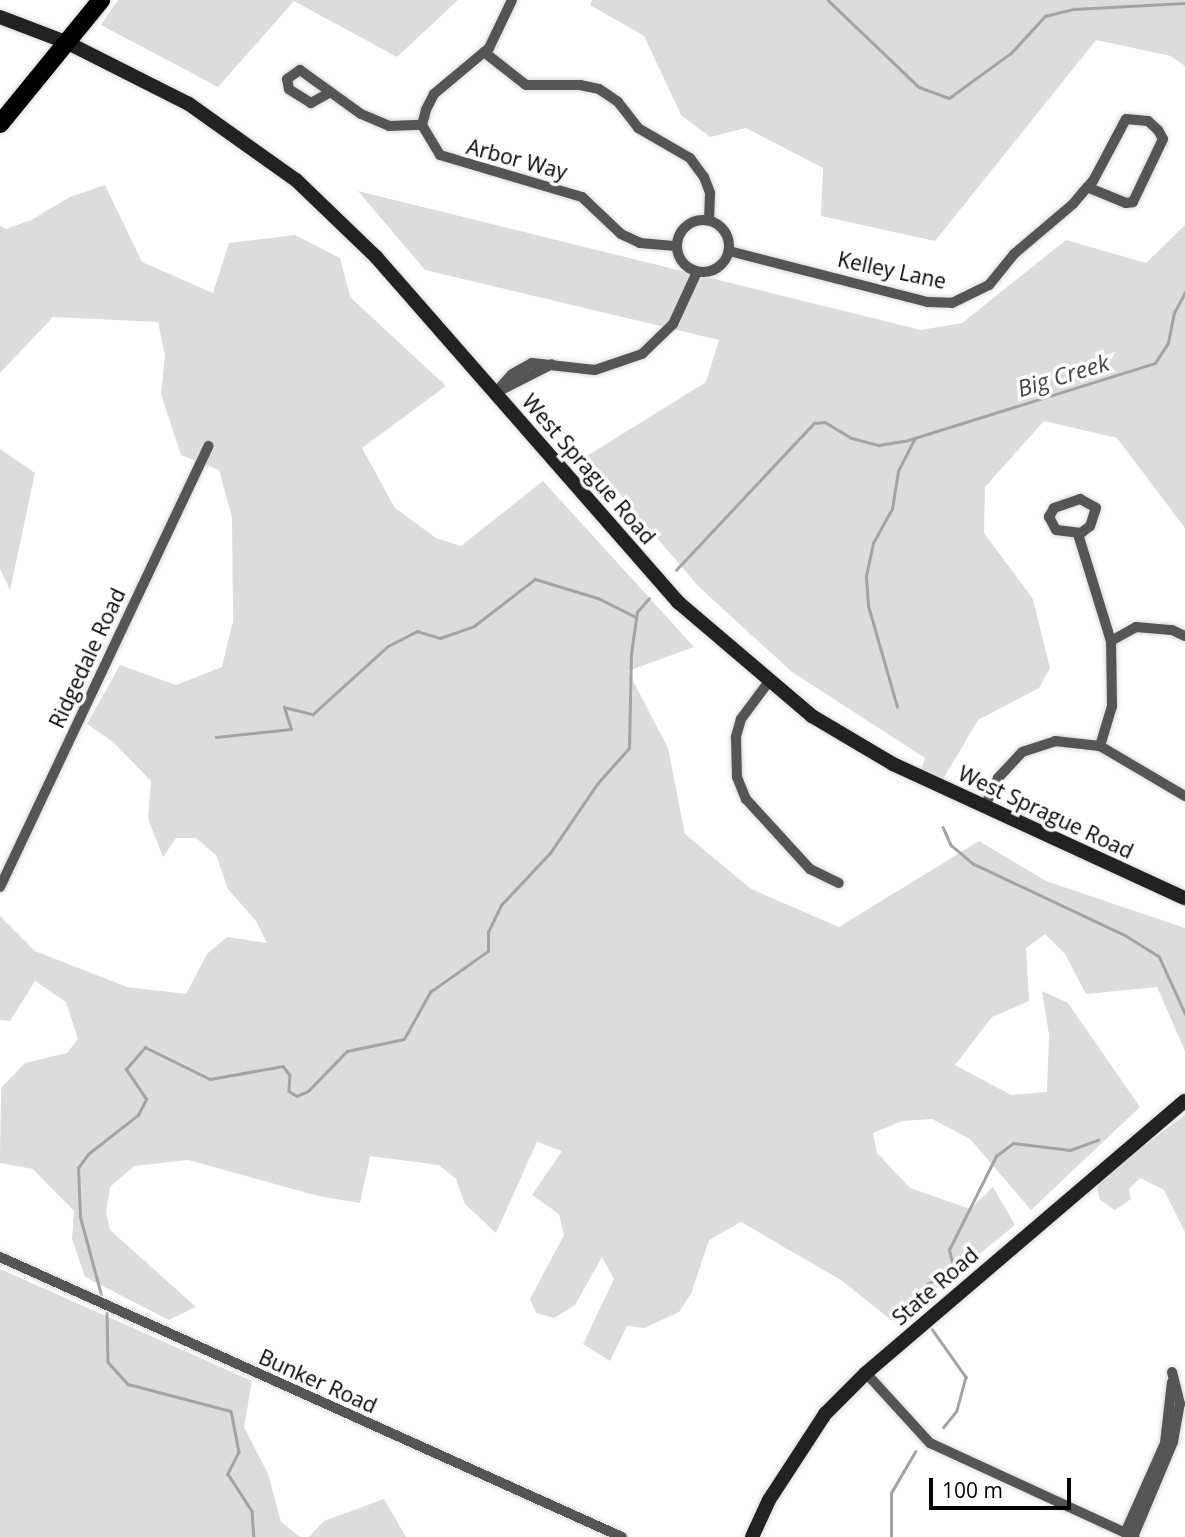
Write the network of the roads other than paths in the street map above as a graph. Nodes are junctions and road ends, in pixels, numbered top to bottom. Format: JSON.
{"nodes":[{"id":1,"x":101,"y":0,"type":"edge"},
{"id":2,"x":512,"y":0,"type":"edge"},
{"id":3,"x":0,"y":17,"type":"edge"},
{"id":4,"x":68,"y":43,"type":"junction"},
{"id":5,"x":484,"y":52,"type":"junction"},
{"id":6,"x":329,"y":93,"type":"dead end"},
{"id":7,"x":0,"y":124,"type":"edge"},
{"id":8,"x":422,"y":125,"type":"junction"},
{"id":9,"x":1087,"y":187,"type":"junction"},
{"id":10,"x":709,"y":220,"type":"junction"},
{"id":11,"x":676,"y":246,"type":"junction"},
{"id":12,"x":729,"y":251,"type":"junction"},
{"id":13,"x":696,"y":272,"type":"junction"},
{"id":14,"x":495,"y":393,"type":"junction"},
{"id":15,"x":208,"y":446,"type":"dead end"},
{"id":16,"x":1078,"y":534,"type":"dead end"},
{"id":17,"x":1185,"y":636,"type":"edge"},
{"id":18,"x":1111,"y":641,"type":"junction"},
{"id":19,"x":770,"y":680,"type":"junction"},
{"id":20,"x":1100,"y":746,"type":"junction"},
{"id":21,"x":1185,"y":796,"type":"edge"},
{"id":22,"x":985,"y":806,"type":"junction"},
{"id":23,"x":839,"y":883,"type":"dead end"},
{"id":24,"x":0,"y":887,"type":"edge"},
{"id":25,"x":1185,"y":898,"type":"edge"},
{"id":26,"x":1185,"y":1101,"type":"edge"},
{"id":27,"x":0,"y":1257,"type":"edge"},
{"id":28,"x":866,"y":1373,"type":"junction"},
{"id":29,"x":1130,"y":1535,"type":"edge"},
{"id":30,"x":622,"y":1537,"type":"edge"},
{"id":31,"x":752,"y":1537,"type":"edge"}],
"edges":[{"from":1,"to":4,"type":"main road"},
{"from":2,"to":5,"type":"street"},
{"from":3,"to":4,"type":"street","name":"West Sprague Road"},
{"from":4,"to":7,"type":"main road"},
{"from":4,"to":14,"type":"street","name":"West Sprague Road"},
{"from":5,"to":8,"type":"street"},
{"from":5,"to":10,"type":"street"},
{"from":6,"to":8,"type":"street"},
{"from":8,"to":11,"type":"street","name":"Arbor Way"},
{"from":9,"to":9,"type":"street","name":"Kelley Lane"},
{"from":9,"to":12,"type":"street","name":"Kelley Lane"},
{"from":10,"to":11,"type":"street"},
{"from":10,"to":12,"type":"street"},
{"from":11,"to":13,"type":"street"},
{"from":12,"to":13,"type":"street"},
{"from":13,"to":14,"type":"street"},
{"from":14,"to":19,"type":"street","name":"West Sprague Road"},
{"from":15,"to":24,"type":"street","name":"Ridgedale Road"},
{"from":16,"to":18,"type":"street"},
{"from":17,"to":18,"type":"street"},
{"from":18,"to":20,"type":"street"},
{"from":19,"to":22,"type":"street","name":"West Sprague Road"},
{"from":19,"to":23,"type":"street"},
{"from":20,"to":21,"type":"street"},
{"from":20,"to":22,"type":"street"},
{"from":22,"to":25,"type":"street","name":"West Sprague Road"},
{"from":26,"to":28,"type":"street","name":"State Road"},
{"from":27,"to":30,"type":"street","name":"Bunker Road"},
{"from":28,"to":29,"type":"street"},
{"from":28,"to":31,"type":"street","name":"State Road"},
{"from":29,"to":29,"type":"street"}]}
